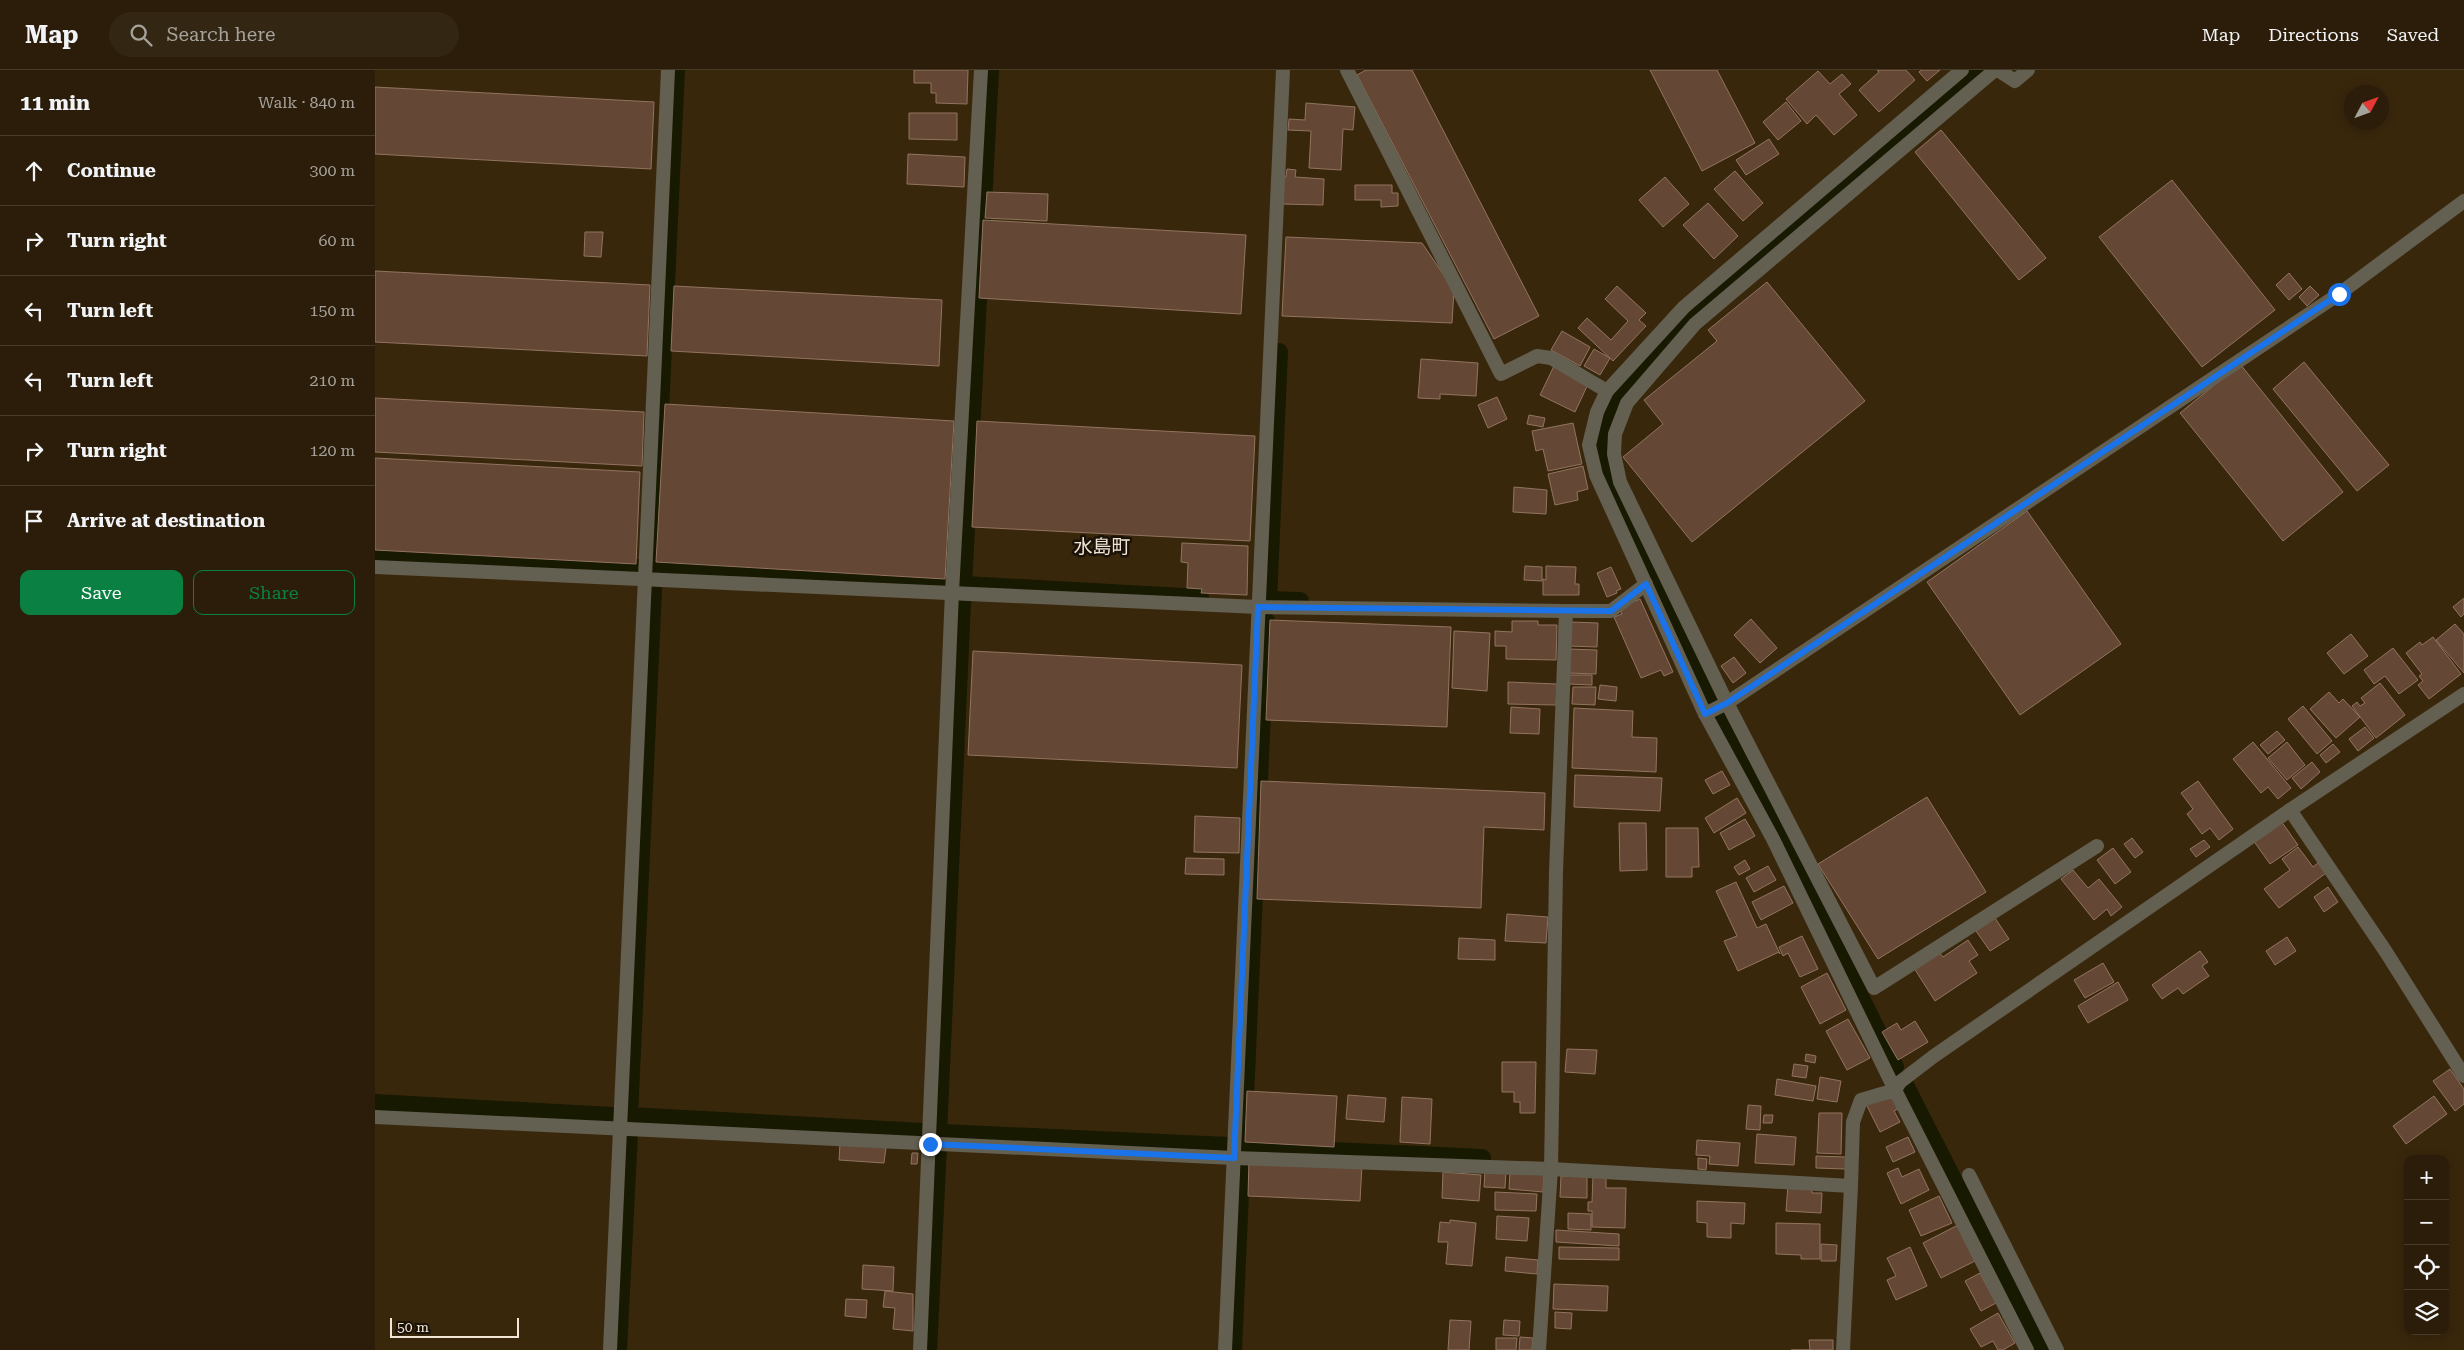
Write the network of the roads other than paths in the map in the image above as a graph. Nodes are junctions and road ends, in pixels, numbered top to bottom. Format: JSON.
{"nodes":[{"id":1,"x":669,"y":70,"type":"edge"},
{"id":2,"x":981,"y":70,"type":"edge"},
{"id":3,"x":1283,"y":70,"type":"edge"},
{"id":4,"x":1347,"y":70,"type":"edge"},
{"id":5,"x":1997,"y":70,"type":"edge"},
{"id":6,"x":2028,"y":70,"type":"edge"},
{"id":7,"x":1964,"y":77,"type":"edge"},
{"id":8,"x":2464,"y":201,"type":"edge"},
{"id":9,"x":1607,"y":391,"type":"junction"},
{"id":10,"x":1597,"y":412,"type":"junction"},
{"id":11,"x":1607,"y":433,"type":"junction"},
{"id":12,"x":375,"y":567,"type":"edge"},
{"id":13,"x":644,"y":578,"type":"junction"},
{"id":14,"x":1646,"y":584,"type":"junction"},
{"id":15,"x":952,"y":592,"type":"junction"},
{"id":16,"x":1258,"y":607,"type":"junction"},
{"id":17,"x":1566,"y":612,"type":"junction"},
{"id":18,"x":2464,"y":694,"type":"edge"},
{"id":19,"x":1727,"y":703,"type":"junction"},
{"id":20,"x":1705,"y":714,"type":"junction"},
{"id":21,"x":2291,"y":810,"type":"junction"},
{"id":22,"x":2097,"y":846,"type":"dead end"},
{"id":23,"x":2464,"y":1076,"type":"edge"},
{"id":24,"x":1895,"y":1090,"type":"junction"},
{"id":25,"x":375,"y":1117,"type":"edge"},
{"id":26,"x":620,"y":1128,"type":"junction"},
{"id":27,"x":930,"y":1144,"type":"junction"},
{"id":28,"x":1234,"y":1158,"type":"junction"},
{"id":29,"x":1551,"y":1169,"type":"junction"},
{"id":30,"x":1969,"y":1175,"type":"dead end"},
{"id":31,"x":1851,"y":1186,"type":"junction"},
{"id":32,"x":611,"y":1350,"type":"edge"},
{"id":33,"x":920,"y":1350,"type":"edge"},
{"id":34,"x":1225,"y":1350,"type":"edge"},
{"id":35,"x":1539,"y":1350,"type":"edge"},
{"id":36,"x":1843,"y":1350,"type":"edge"},
{"id":37,"x":2027,"y":1350,"type":"edge"},
{"id":38,"x":2057,"y":1350,"type":"edge"}],
"edges":[{"from":1,"to":13,"type":"street"},
{"from":2,"to":15,"type":"street"},
{"from":3,"to":16,"type":"street"},
{"from":4,"to":9,"type":"street"},
{"from":5,"to":6,"type":"street"},
{"from":5,"to":7,"type":"street"},
{"from":7,"to":9,"type":"street"},
{"from":7,"to":11,"type":"street"},
{"from":8,"to":19,"type":"street"},
{"from":9,"to":10,"type":"street"},
{"from":10,"to":11,"type":"street"},
{"from":10,"to":14,"type":"street"},
{"from":11,"to":19,"type":"street"},
{"from":12,"to":13,"type":"street"},
{"from":13,"to":15,"type":"street"},
{"from":13,"to":26,"type":"street"},
{"from":14,"to":17,"type":"street"},
{"from":14,"to":20,"type":"street"},
{"from":15,"to":16,"type":"street"},
{"from":15,"to":27,"type":"street"},
{"from":16,"to":17,"type":"street"},
{"from":16,"to":28,"type":"street"},
{"from":17,"to":29,"type":"street"},
{"from":18,"to":21,"type":"street"},
{"from":19,"to":20,"type":"street"},
{"from":19,"to":22,"type":"street"},
{"from":20,"to":24,"type":"street"},
{"from":21,"to":23,"type":"street"},
{"from":21,"to":24,"type":"street"},
{"from":24,"to":31,"type":"street"},
{"from":24,"to":37,"type":"street"},
{"from":25,"to":26,"type":"street"},
{"from":26,"to":27,"type":"street"},
{"from":26,"to":32,"type":"street"},
{"from":27,"to":28,"type":"street"},
{"from":27,"to":33,"type":"street"},
{"from":28,"to":29,"type":"street"},
{"from":28,"to":34,"type":"street"},
{"from":29,"to":31,"type":"street"},
{"from":29,"to":35,"type":"street"},
{"from":30,"to":38,"type":"street"},
{"from":31,"to":36,"type":"street"}]}
